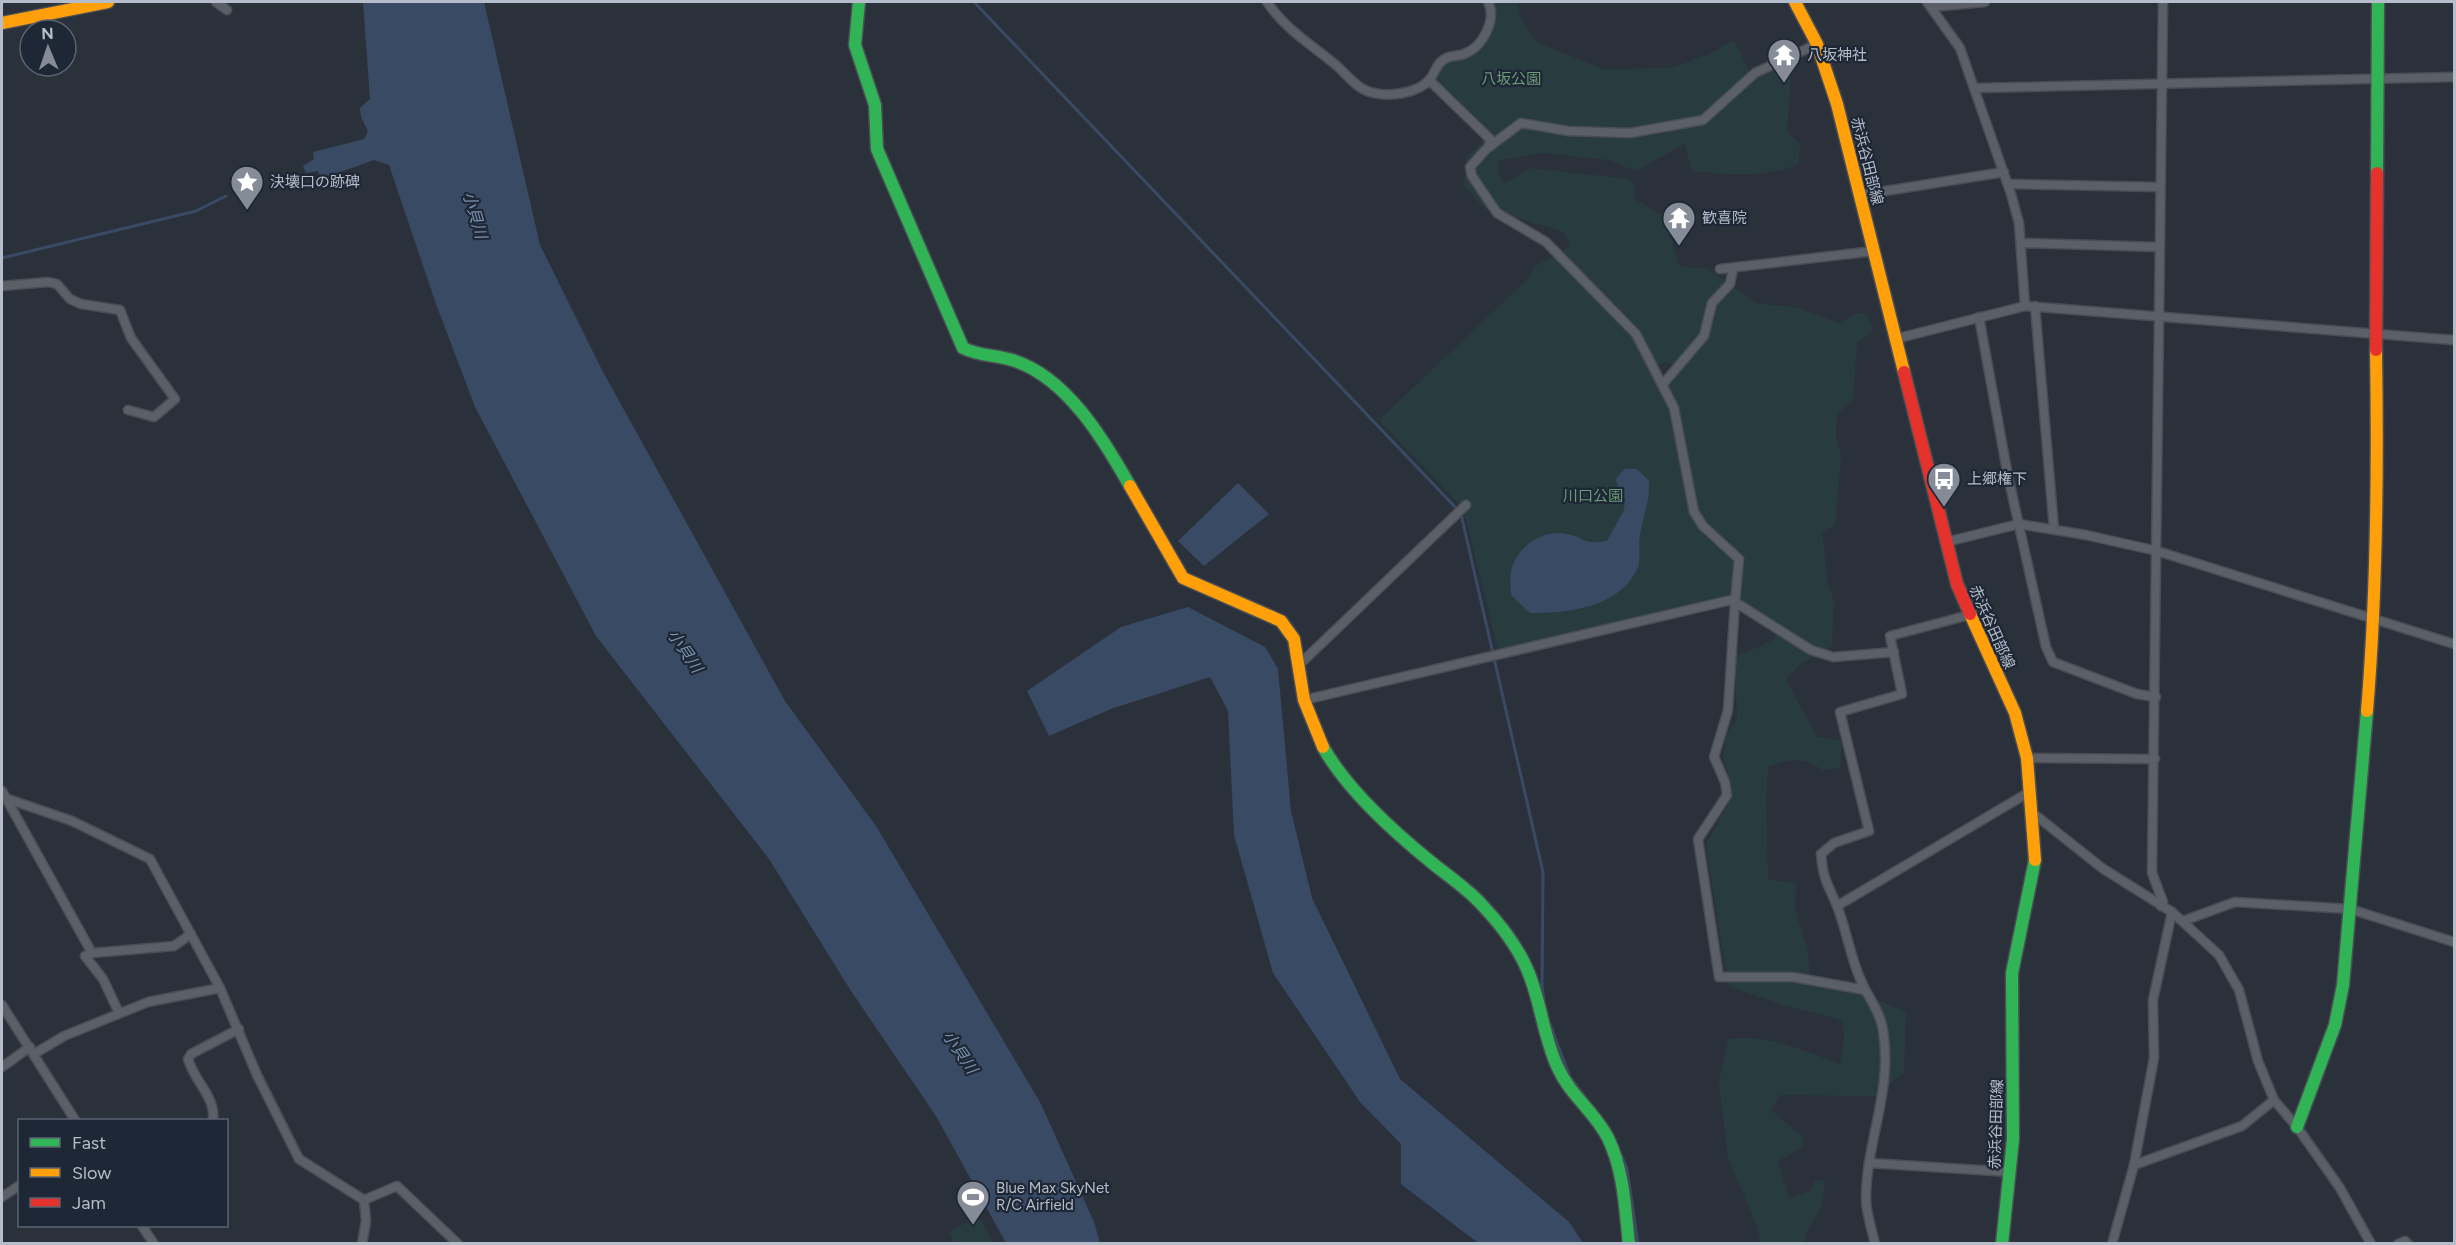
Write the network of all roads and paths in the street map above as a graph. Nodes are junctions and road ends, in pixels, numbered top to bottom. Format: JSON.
{"nodes":[{"id":1,"x":108,"y":2,"type":"edge"},
{"id":2,"x":216,"y":2,"type":"edge"},
{"id":3,"x":859,"y":2,"type":"edge"},
{"id":4,"x":1488,"y":2,"type":"edge"},
{"id":5,"x":1795,"y":2,"type":"edge"},
{"id":6,"x":1985,"y":2,"type":"edge"},
{"id":7,"x":2163,"y":2,"type":"edge"},
{"id":8,"x":2378,"y":2,"type":"edge"},
{"id":9,"x":1270,"y":3,"type":"edge"},
{"id":10,"x":1929,"y":4,"type":"edge"},
{"id":11,"x":227,"y":10,"type":"dead end"},
{"id":12,"x":2,"y":23,"type":"edge"},
{"id":13,"x":1817,"y":44,"type":"junction"},
{"id":14,"x":2454,"y":77,"type":"edge"},
{"id":15,"x":2378,"y":79,"type":"junction"},
{"id":16,"x":1429,"y":80,"type":"junction"},
{"id":17,"x":2163,"y":83,"type":"junction"},
{"id":18,"x":1976,"y":88,"type":"junction"},
{"id":19,"x":1489,"y":147,"type":"junction"},
{"id":20,"x":2004,"y":172,"type":"junction"},
{"id":21,"x":2008,"y":184,"type":"junction"},
{"id":22,"x":2159,"y":187,"type":"junction"},
{"id":23,"x":1860,"y":195,"type":"junction"},
{"id":24,"x":2021,"y":243,"type":"junction"},
{"id":25,"x":2159,"y":247,"type":"junction"},
{"id":26,"x":1874,"y":251,"type":"junction"},
{"id":27,"x":1720,"y":269,"type":"dead end"},
{"id":28,"x":1733,"y":269,"type":"junction"},
{"id":29,"x":2,"y":286,"type":"edge"},
{"id":30,"x":2025,"y":306,"type":"junction"},
{"id":31,"x":2035,"y":306,"type":"junction"},
{"id":32,"x":2158,"y":315,"type":"junction"},
{"id":33,"x":1979,"y":317,"type":"junction"},
{"id":34,"x":2376,"y":334,"type":"junction"},
{"id":35,"x":1895,"y":339,"type":"junction"},
{"id":36,"x":2454,"y":340,"type":"edge"},
{"id":37,"x":1663,"y":384,"type":"junction"},
{"id":38,"x":128,"y":410,"type":"dead end"},
{"id":39,"x":1466,"y":505,"type":"dead end"},
{"id":40,"x":2019,"y":524,"type":"junction"},
{"id":41,"x":2054,"y":529,"type":"junction"},
{"id":42,"x":1946,"y":542,"type":"junction"},
{"id":43,"x":2157,"y":551,"type":"junction"},
{"id":44,"x":1735,"y":602,"type":"junction"},
{"id":45,"x":1969,"y":615,"type":"junction"},
{"id":46,"x":2375,"y":619,"type":"junction"},
{"id":47,"x":2454,"y":644,"type":"edge"},
{"id":48,"x":1894,"y":652,"type":"junction"},
{"id":49,"x":1300,"y":664,"type":"junction"},
{"id":50,"x":2156,"y":697,"type":"junction"},
{"id":51,"x":1304,"y":700,"type":"junction"},
{"id":52,"x":2027,"y":758,"type":"junction"},
{"id":53,"x":2155,"y":759,"type":"junction"},
{"id":54,"x":2031,"y":790,"type":"junction"},
{"id":55,"x":2,"y":791,"type":"edge"},
{"id":56,"x":8,"y":799,"type":"junction"},
{"id":57,"x":2034,"y":814,"type":"junction"},
{"id":58,"x":1837,"y":906,"type":"junction"},
{"id":59,"x":2161,"y":906,"type":"junction"},
{"id":60,"x":2350,"y":909,"type":"junction"},
{"id":61,"x":2172,"y":912,"type":"junction"},
{"id":62,"x":2183,"y":921,"type":"junction"},
{"id":63,"x":191,"y":934,"type":"junction"},
{"id":64,"x":2454,"y":942,"type":"edge"},
{"id":65,"x":92,"y":953,"type":"junction"},
{"id":66,"x":219,"y":988,"type":"junction"},
{"id":67,"x":1865,"y":990,"type":"junction"},
{"id":68,"x":2,"y":1005,"type":"edge"},
{"id":69,"x":119,"y":1013,"type":"junction"},
{"id":70,"x":239,"y":1029,"type":"junction"},
{"id":71,"x":32,"y":1051,"type":"junction"},
{"id":72,"x":2,"y":1067,"type":"edge"},
{"id":73,"x":2274,"y":1100,"type":"junction"},
{"id":74,"x":74,"y":1119,"type":"edge"},
{"id":75,"x":213,"y":1119,"type":"edge"},
{"id":76,"x":2297,"y":1127,"type":"junction"},
{"id":77,"x":1869,"y":1163,"type":"junction"},
{"id":78,"x":2134,"y":1165,"type":"junction"},
{"id":79,"x":2010,"y":1172,"type":"junction"},
{"id":80,"x":18,"y":1186,"type":"edge"},
{"id":81,"x":2,"y":1197,"type":"edge"},
{"id":82,"x":364,"y":1200,"type":"junction"},
{"id":83,"x":143,"y":1227,"type":"edge"},
{"id":84,"x":154,"y":1244,"type":"edge"},
{"id":85,"x":362,"y":1244,"type":"edge"},
{"id":86,"x":458,"y":1244,"type":"edge"},
{"id":87,"x":1629,"y":1244,"type":"edge"},
{"id":88,"x":1875,"y":1244,"type":"edge"},
{"id":89,"x":2002,"y":1244,"type":"edge"},
{"id":90,"x":2112,"y":1244,"type":"edge"},
{"id":91,"x":2371,"y":1244,"type":"edge"},
{"id":92,"x":2398,"y":1244,"type":"edge"},
{"id":93,"x":2408,"y":1244,"type":"edge"}],
"edges":[{"from":1,"to":12,"type":"street"},
{"from":2,"to":11,"type":"street"},
{"from":3,"to":49,"type":"street"},
{"from":4,"to":16,"type":"street"},
{"from":5,"to":13,"type":"street","name":"赤浜谷田部線"},
{"from":6,"to":10,"type":"street"},
{"from":7,"to":17,"type":"street"},
{"from":8,"to":15,"type":"street"},
{"from":9,"to":16,"type":"street"},
{"from":10,"to":18,"type":"street"},
{"from":13,"to":19,"type":"street"},
{"from":13,"to":23,"type":"street","name":"赤浜谷田部線"},
{"from":14,"to":15,"type":"street"},
{"from":15,"to":17,"type":"street"},
{"from":15,"to":34,"type":"street"},
{"from":16,"to":19,"type":"street"},
{"from":17,"to":18,"type":"street"},
{"from":17,"to":22,"type":"street"},
{"from":18,"to":20,"type":"street"},
{"from":19,"to":37,"type":"street"},
{"from":20,"to":21,"type":"street"},
{"from":20,"to":23,"type":"street"},
{"from":21,"to":22,"type":"street"},
{"from":21,"to":24,"type":"street"},
{"from":22,"to":25,"type":"street"},
{"from":23,"to":26,"type":"street","name":"赤浜谷田部線"},
{"from":24,"to":25,"type":"street"},
{"from":24,"to":30,"type":"street"},
{"from":25,"to":32,"type":"street"},
{"from":26,"to":28,"type":"street"},
{"from":26,"to":35,"type":"street","name":"赤浜谷田部線"},
{"from":27,"to":28,"type":"street"},
{"from":28,"to":37,"type":"street"},
{"from":29,"to":38,"type":"street"},
{"from":30,"to":31,"type":"street"},
{"from":30,"to":33,"type":"street"},
{"from":31,"to":32,"type":"street"},
{"from":31,"to":41,"type":"street"},
{"from":32,"to":34,"type":"street"},
{"from":32,"to":43,"type":"street"},
{"from":33,"to":35,"type":"street"},
{"from":33,"to":40,"type":"street"},
{"from":34,"to":36,"type":"street"},
{"from":34,"to":46,"type":"street"},
{"from":35,"to":42,"type":"street","name":"赤浜谷田部線"},
{"from":37,"to":44,"type":"street"},
{"from":39,"to":49,"type":"street"},
{"from":40,"to":41,"type":"street"},
{"from":40,"to":42,"type":"street"},
{"from":40,"to":50,"type":"street"},
{"from":41,"to":43,"type":"street"},
{"from":42,"to":45,"type":"street","name":"赤浜谷田部線"},
{"from":43,"to":46,"type":"street"},
{"from":43,"to":50,"type":"street"},
{"from":44,"to":48,"type":"street"},
{"from":44,"to":51,"type":"street"},
{"from":44,"to":67,"type":"street"},
{"from":45,"to":48,"type":"street"},
{"from":45,"to":52,"type":"street","name":"赤浜谷田部線"},
{"from":46,"to":47,"type":"street"},
{"from":46,"to":60,"type":"street"},
{"from":48,"to":58,"type":"street"},
{"from":49,"to":51,"type":"street"},
{"from":50,"to":53,"type":"street"},
{"from":51,"to":87,"type":"street"},
{"from":52,"to":53,"type":"street"},
{"from":52,"to":54,"type":"street","name":"赤浜谷田部線"},
{"from":53,"to":59,"type":"street"},
{"from":54,"to":57,"type":"street","name":"赤浜谷田部線"},
{"from":54,"to":58,"type":"street"},
{"from":55,"to":56,"type":"street"},
{"from":56,"to":63,"type":"street"},
{"from":56,"to":65,"type":"street"},
{"from":57,"to":59,"type":"street"},
{"from":57,"to":79,"type":"street","name":"赤浜谷田部線"},
{"from":58,"to":67,"type":"street"},
{"from":59,"to":61,"type":"street"},
{"from":60,"to":62,"type":"street"},
{"from":60,"to":64,"type":"street"},
{"from":60,"to":76,"type":"street"},
{"from":61,"to":62,"type":"street"},
{"from":61,"to":78,"type":"street"},
{"from":62,"to":73,"type":"street"},
{"from":63,"to":65,"type":"street"},
{"from":63,"to":66,"type":"street"},
{"from":65,"to":69,"type":"street"},
{"from":66,"to":69,"type":"street"},
{"from":66,"to":70,"type":"street"},
{"from":67,"to":77,"type":"street"},
{"from":68,"to":71,"type":"street"},
{"from":69,"to":71,"type":"street"},
{"from":70,"to":75,"type":"street"},
{"from":70,"to":82,"type":"street"},
{"from":71,"to":72,"type":"street"},
{"from":71,"to":74,"type":"street"},
{"from":73,"to":76,"type":"street"},
{"from":73,"to":78,"type":"street"},
{"from":76,"to":91,"type":"street"},
{"from":77,"to":79,"type":"street"},
{"from":77,"to":88,"type":"street"},
{"from":78,"to":90,"type":"street"},
{"from":79,"to":89,"type":"street","name":"赤浜谷田部線"},
{"from":80,"to":81,"type":"street"},
{"from":82,"to":85,"type":"street"},
{"from":82,"to":86,"type":"street"},
{"from":83,"to":84,"type":"street"},
{"from":92,"to":93,"type":"street"}]}
